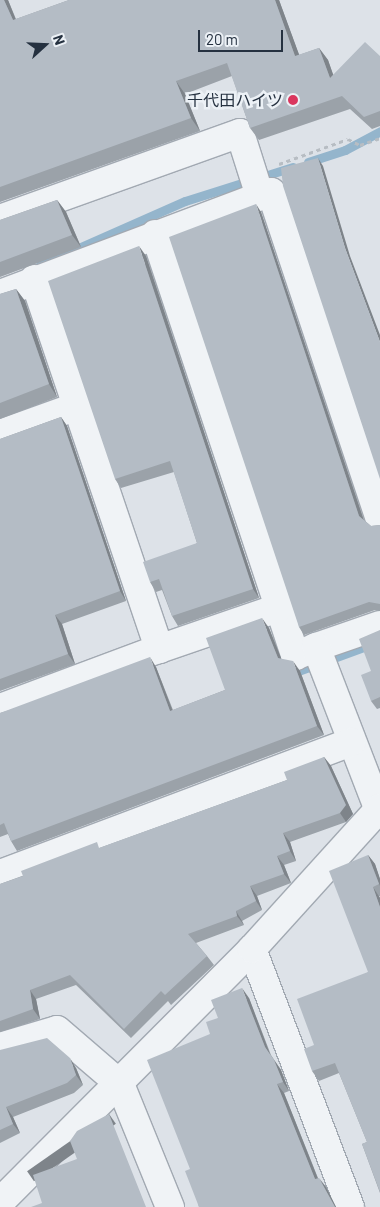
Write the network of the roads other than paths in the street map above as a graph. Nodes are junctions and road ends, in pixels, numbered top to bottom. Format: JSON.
{"nodes":[{"id":1,"x":256,"y":185,"type":"junction"},
{"id":2,"x":0,"y":219,"type":"edge"},
{"id":3,"x":155,"y":234,"type":"junction"},
{"id":4,"x":34,"y":278,"type":"junction"},
{"id":5,"x":0,"y":294,"type":"edge"},
{"id":6,"x":80,"y":405,"type":"junction"},
{"id":7,"x":0,"y":434,"type":"edge"},
{"id":8,"x":380,"y":519,"type":"edge"},
{"id":9,"x":278,"y":608,"type":"junction"},
{"id":10,"x":380,"y":625,"type":"edge"},
{"id":11,"x":316,"y":648,"type":"junction"},
{"id":12,"x":159,"y":649,"type":"junction"},
{"id":13,"x":0,"y":708,"type":"edge"},
{"id":14,"x":351,"y":742,"type":"junction"},
{"id":15,"x":380,"y":810,"type":"edge"},
{"id":16,"x":0,"y":874,"type":"edge"},
{"id":17,"x":252,"y":949,"type":"junction"},
{"id":18,"x":0,"y":1047,"type":"edge"},
{"id":19,"x":120,"y":1084,"type":"junction"},
{"id":20,"x":0,"y":1202,"type":"edge"},
{"id":21,"x":170,"y":1207,"type":"edge"},
{"id":22,"x":350,"y":1207,"type":"edge"}],
"edges":[{"from":1,"to":2,"type":"street"},
{"from":1,"to":3,"type":"street"},
{"from":1,"to":8,"type":"street"},
{"from":3,"to":4,"type":"street"},
{"from":3,"to":9,"type":"street"},
{"from":4,"to":5,"type":"street"},
{"from":4,"to":6,"type":"street"},
{"from":6,"to":7,"type":"street"},
{"from":6,"to":12,"type":"street"},
{"from":9,"to":11,"type":"street"},
{"from":9,"to":12,"type":"street"},
{"from":10,"to":11,"type":"street"},
{"from":11,"to":14,"type":"street"},
{"from":12,"to":13,"type":"street"},
{"from":14,"to":15,"type":"street"},
{"from":14,"to":16,"type":"street"},
{"from":15,"to":17,"type":"street"},
{"from":17,"to":19,"type":"street"},
{"from":17,"to":22,"type":"street"},
{"from":18,"to":19,"type":"street"},
{"from":19,"to":20,"type":"street"},
{"from":19,"to":21,"type":"street"}]}
